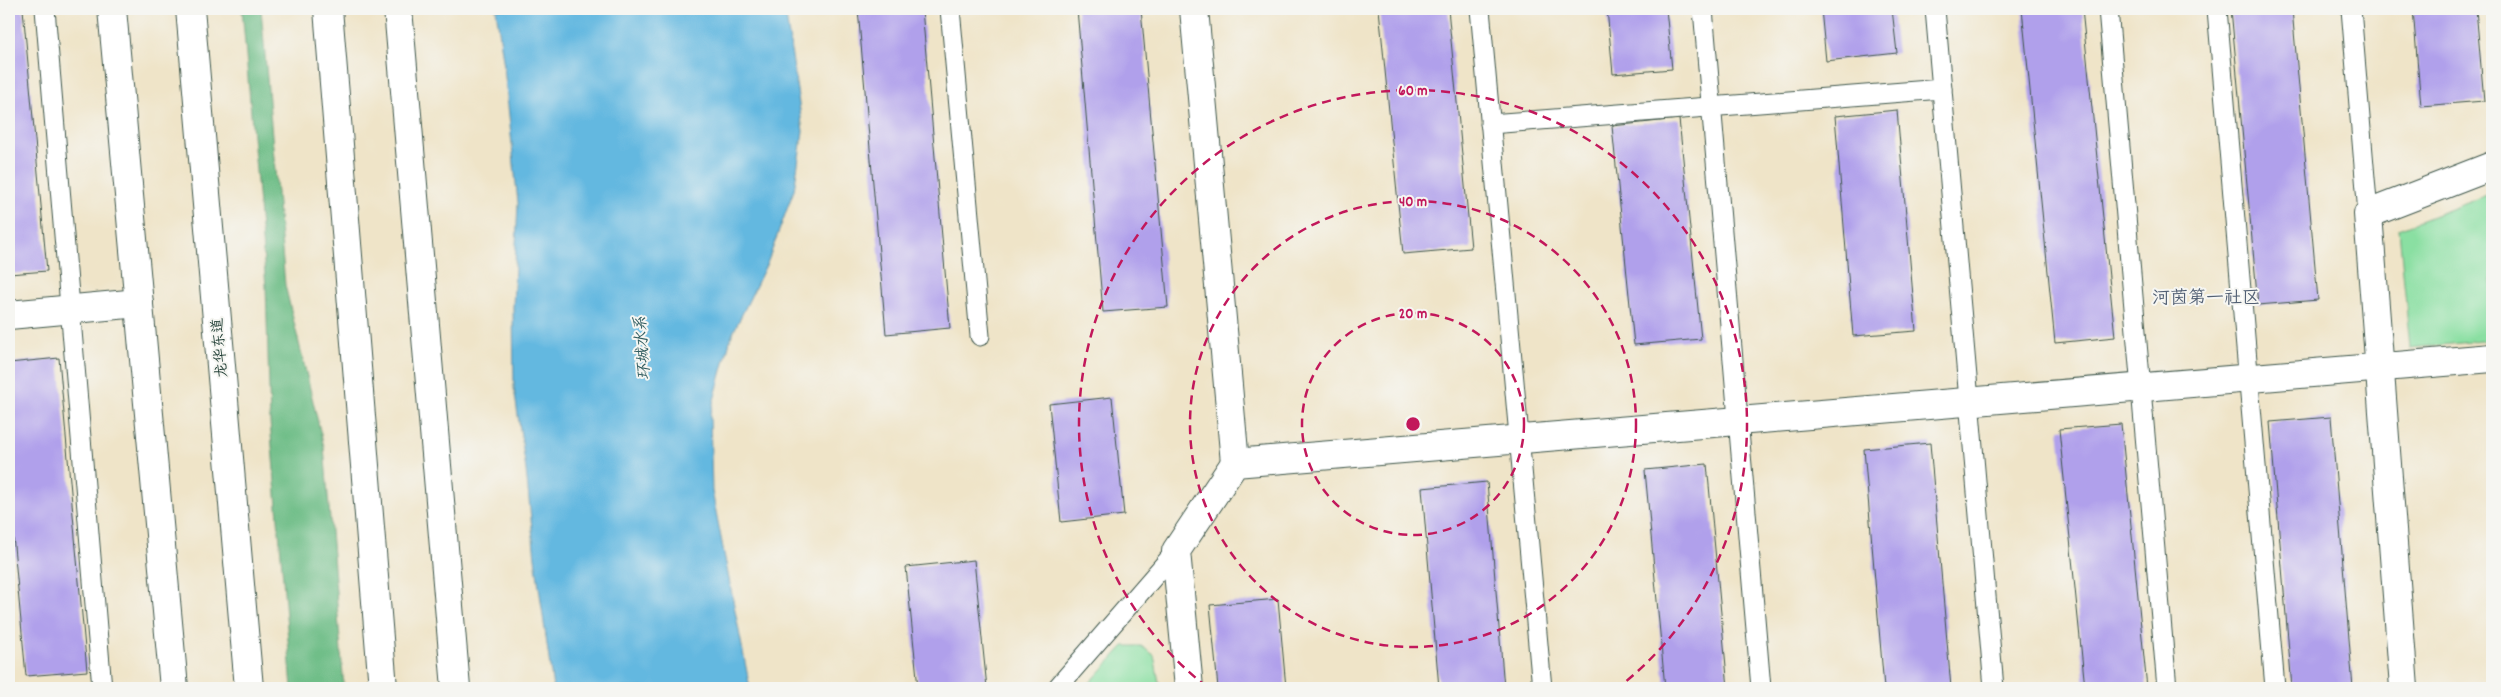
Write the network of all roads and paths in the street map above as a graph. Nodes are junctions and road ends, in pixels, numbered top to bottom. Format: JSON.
{"nodes":[{"id":1,"x":45,"y":9,"type":"edge"},
{"id":2,"x":112,"y":9,"type":"edge"},
{"id":3,"x":190,"y":9,"type":"edge"},
{"id":4,"x":328,"y":9,"type":"edge"},
{"id":5,"x":398,"y":9,"type":"edge"},
{"id":6,"x":950,"y":9,"type":"edge"},
{"id":7,"x":1194,"y":9,"type":"edge"},
{"id":8,"x":1480,"y":9,"type":"edge"},
{"id":9,"x":1703,"y":9,"type":"edge"},
{"id":10,"x":1935,"y":9,"type":"edge"},
{"id":11,"x":2108,"y":9,"type":"edge"},
{"id":12,"x":2217,"y":9,"type":"edge"},
{"id":13,"x":2350,"y":9,"type":"edge"},
{"id":14,"x":1942,"y":89,"type":"junction"},
{"id":15,"x":1711,"y":107,"type":"junction"},
{"id":16,"x":1490,"y":124,"type":"junction"},
{"id":17,"x":2492,"y":166,"type":"edge"},
{"id":18,"x":2368,"y":214,"type":"junction"},
{"id":19,"x":139,"y":303,"type":"junction"},
{"id":20,"x":70,"y":309,"type":"junction"},
{"id":21,"x":9,"y":315,"type":"edge"},
{"id":22,"x":980,"y":336,"type":"dead end"},
{"id":23,"x":2492,"y":358,"type":"edge"},
{"id":24,"x":2379,"y":367,"type":"junction"},
{"id":25,"x":2249,"y":378,"type":"junction"},
{"id":26,"x":2140,"y":387,"type":"junction"},
{"id":27,"x":1969,"y":401,"type":"junction"},
{"id":28,"x":1738,"y":421,"type":"junction"},
{"id":29,"x":1519,"y":439,"type":"junction"},
{"id":30,"x":1235,"y":463,"type":"junction"},
{"id":31,"x":1176,"y":551,"type":"junction"},
{"id":32,"x":102,"y":688,"type":"edge"},
{"id":33,"x":174,"y":688,"type":"edge"},
{"id":34,"x":249,"y":688,"type":"edge"},
{"id":35,"x":383,"y":688,"type":"edge"},
{"id":36,"x":456,"y":688,"type":"edge"},
{"id":37,"x":1057,"y":688,"type":"edge"},
{"id":38,"x":1189,"y":688,"type":"edge"},
{"id":39,"x":1542,"y":688,"type":"edge"},
{"id":40,"x":1761,"y":688,"type":"edge"},
{"id":41,"x":1994,"y":688,"type":"edge"},
{"id":42,"x":2166,"y":688,"type":"edge"},
{"id":43,"x":2275,"y":688,"type":"edge"},
{"id":44,"x":2404,"y":688,"type":"edge"}],
"edges":[{"from":1,"to":20,"type":"lane"},
{"from":2,"to":19,"type":"street"},
{"from":3,"to":34,"type":"street","name":"龙华东道"},
{"from":4,"to":35,"type":"street"},
{"from":5,"to":36,"type":"street"},
{"from":6,"to":22,"type":"lane"},
{"from":7,"to":30,"type":"street"},
{"from":8,"to":16,"type":"lane"},
{"from":9,"to":15,"type":"lane"},
{"from":10,"to":14,"type":"lane"},
{"from":11,"to":26,"type":"lane"},
{"from":12,"to":25,"type":"lane"},
{"from":13,"to":18,"type":"lane"},
{"from":14,"to":15,"type":"lane"},
{"from":14,"to":27,"type":"lane"},
{"from":15,"to":16,"type":"lane"},
{"from":15,"to":28,"type":"lane"},
{"from":16,"to":29,"type":"lane"},
{"from":17,"to":18,"type":"street"},
{"from":18,"to":24,"type":"street"},
{"from":19,"to":20,"type":"street"},
{"from":19,"to":33,"type":"street"},
{"from":20,"to":21,"type":"street"},
{"from":20,"to":32,"type":"lane"},
{"from":23,"to":24,"type":"street"},
{"from":24,"to":25,"type":"street"},
{"from":24,"to":44,"type":"street"},
{"from":25,"to":26,"type":"street"},
{"from":25,"to":43,"type":"lane"},
{"from":26,"to":27,"type":"street"},
{"from":26,"to":42,"type":"lane"},
{"from":27,"to":28,"type":"street"},
{"from":27,"to":41,"type":"lane"},
{"from":28,"to":29,"type":"street"},
{"from":28,"to":40,"type":"lane"},
{"from":29,"to":30,"type":"street"},
{"from":29,"to":39,"type":"lane"},
{"from":30,"to":31,"type":"street"},
{"from":31,"to":37,"type":"lane"},
{"from":31,"to":38,"type":"street"}]}
